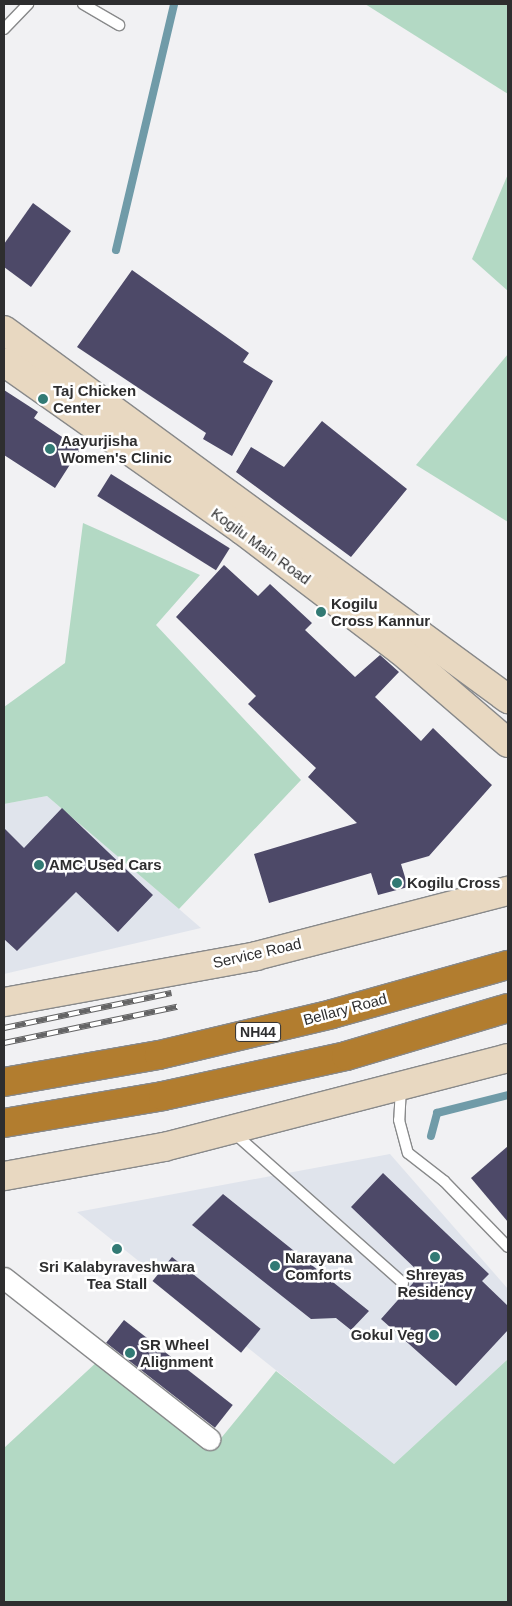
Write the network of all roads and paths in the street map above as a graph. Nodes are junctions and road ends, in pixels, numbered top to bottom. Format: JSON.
{"nodes":[{"id":1,"x":28,"y":4,"type":"edge"},
{"id":2,"x":83,"y":4,"type":"edge"},
{"id":3,"x":120,"y":25,"type":"dead end"},
{"id":4,"x":4,"y":29,"type":"edge"},
{"id":5,"x":4,"y":330,"type":"edge"},
{"id":6,"x":4,"y":362,"type":"edge"},
{"id":7,"x":508,"y":699,"type":"edge"},
{"id":8,"x":505,"y":730,"type":"edge"},
{"id":9,"x":508,"y":892,"type":"edge"},
{"id":10,"x":508,"y":965,"type":"edge"},
{"id":11,"x":4,"y":1002,"type":"edge"},
{"id":12,"x":508,"y":1008,"type":"edge"},
{"id":13,"x":508,"y":1058,"type":"edge"},
{"id":14,"x":4,"y":1082,"type":"edge"},
{"id":15,"x":401,"y":1086,"type":"junction"},
{"id":16,"x":4,"y":1124,"type":"edge"},
{"id":17,"x":232,"y":1130,"type":"junction"},
{"id":18,"x":4,"y":1176,"type":"edge"},
{"id":19,"x":508,"y":1247,"type":"edge"},
{"id":20,"x":4,"y":1278,"type":"edge"},
{"id":21,"x":403,"y":1283,"type":"dead end"},
{"id":22,"x":209,"y":1440,"type":"dead end"}],
"edges":[{"from":1,"to":4,"type":"lane"},
{"from":2,"to":3,"type":"lane"},
{"from":5,"to":7,"type":"main road","name":"Kogilu Main Road"},
{"from":6,"to":8,"type":"main road","name":"Kogilu Main Road"},
{"from":9,"to":11,"type":"main road","name":"Service Road"},
{"from":10,"to":14,"type":"highway","name":"Bellary Road","number":"NH44"},
{"from":12,"to":16,"type":"highway"},
{"from":13,"to":15,"type":"main road"},
{"from":15,"to":17,"type":"main road"},
{"from":15,"to":19,"type":"lane"},
{"from":17,"to":18,"type":"main road"},
{"from":17,"to":21,"type":"lane"},
{"from":20,"to":22,"type":"street"}]}
